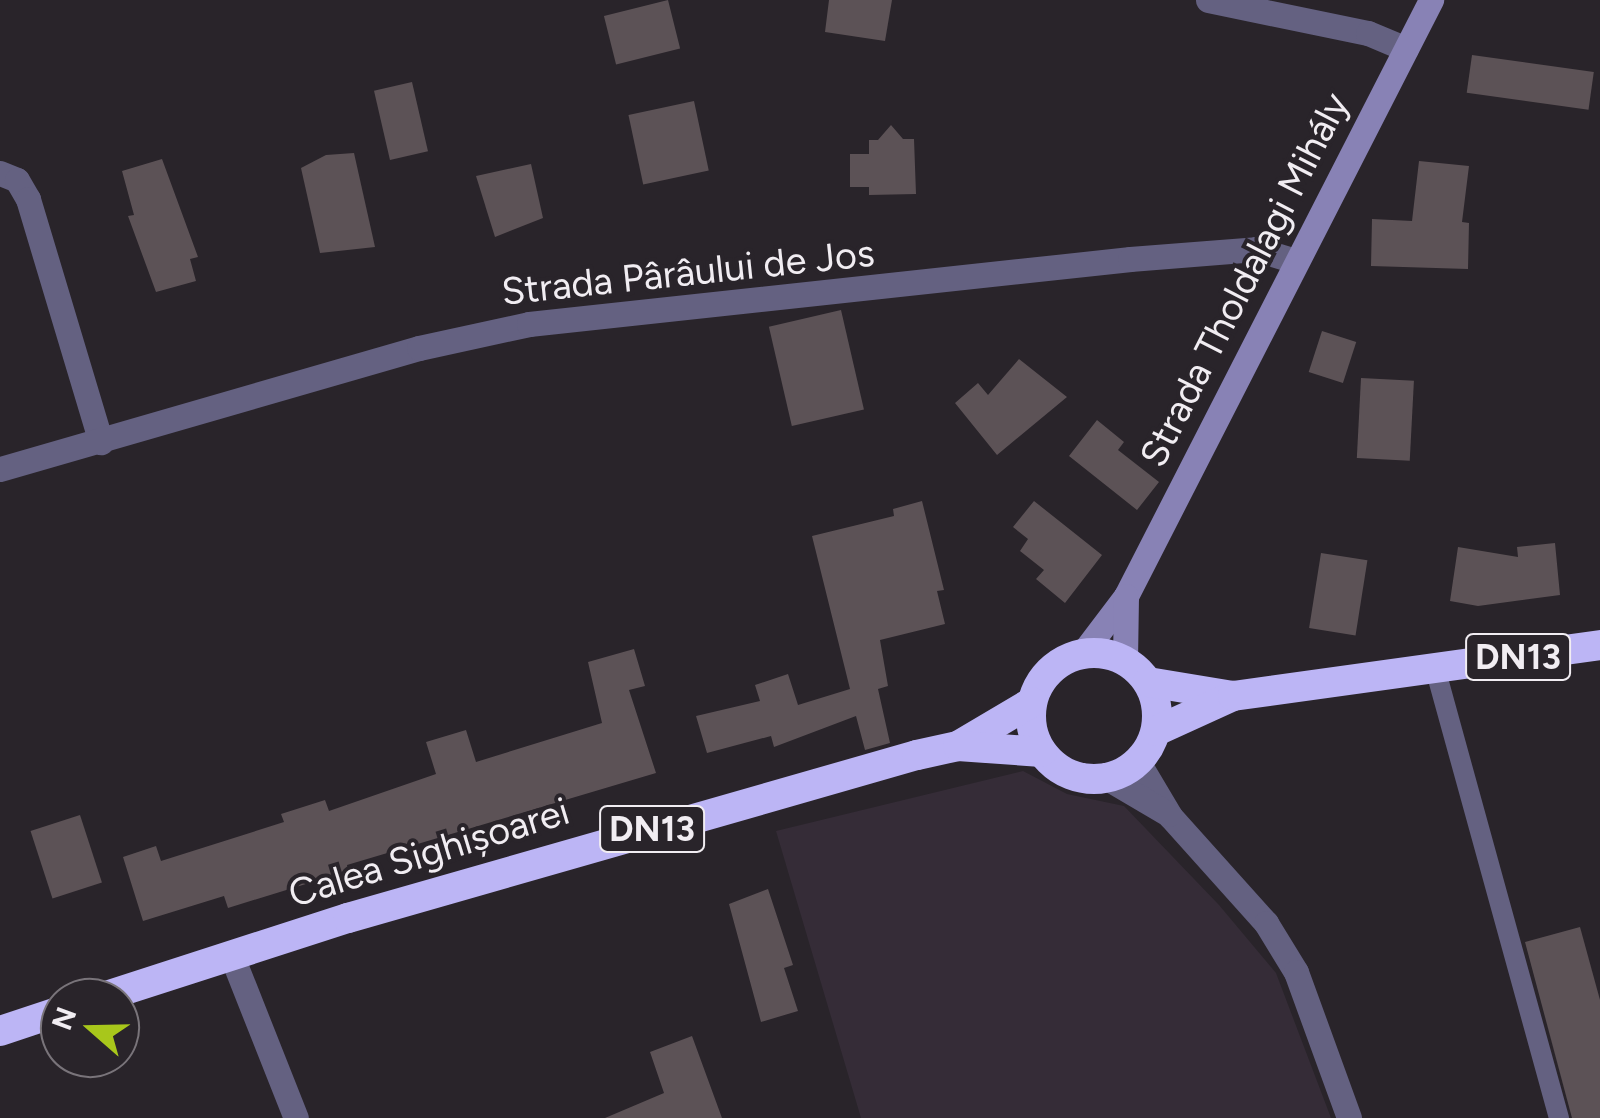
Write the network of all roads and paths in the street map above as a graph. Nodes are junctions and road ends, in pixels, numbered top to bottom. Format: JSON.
{"nodes":[{"id":1,"x":1208,"y":0,"type":"edge"},
{"id":2,"x":1431,"y":0,"type":"edge"},
{"id":3,"x":1406,"y":49,"type":"junction"},
{"id":4,"x":0,"y":174,"type":"edge"},
{"id":5,"x":1295,"y":261,"type":"junction"},
{"id":6,"x":100,"y":442,"type":"junction"},
{"id":7,"x":0,"y":470,"type":"edge"},
{"id":8,"x":1126,"y":596,"type":"junction"},
{"id":9,"x":1600,"y":645,"type":"edge"},
{"id":10,"x":1082,"y":654,"type":"junction"},
{"id":11,"x":1124,"y":660,"type":"junction"},
{"id":12,"x":1435,"y":668,"type":"junction"},
{"id":13,"x":1148,"y":682,"type":"junction"},
{"id":14,"x":1233,"y":696,"type":"junction"},
{"id":15,"x":1032,"y":702,"type":"junction"},
{"id":16,"x":1156,"y":731,"type":"junction"},
{"id":17,"x":958,"y":746,"type":"junction"},
{"id":18,"x":1042,"y":752,"type":"junction"},
{"id":19,"x":1138,"y":762,"type":"junction"},
{"id":20,"x":1108,"y":778,"type":"junction"},
{"id":21,"x":1170,"y":816,"type":"junction"},
{"id":22,"x":232,"y":954,"type":"junction"},
{"id":23,"x":140,"y":985,"type":"edge"},
{"id":24,"x":40,"y":1018,"type":"edge"},
{"id":25,"x":0,"y":1031,"type":"edge"},
{"id":26,"x":296,"y":1118,"type":"edge"},
{"id":27,"x":1349,"y":1118,"type":"edge"},
{"id":28,"x":1559,"y":1118,"type":"edge"}],
"edges":[{"from":1,"to":3,"type":"street"},
{"from":2,"to":3,"type":"street","name":"Strada Tholdalagi Mihály"},
{"from":3,"to":5,"type":"street","name":"Strada Tholdalagi Mihály"},
{"from":4,"to":6,"type":"street"},
{"from":5,"to":6,"type":"street","name":"Strada Pârâului de Jos"},
{"from":5,"to":8,"type":"street","name":"Strada Tholdalagi Mihály"},
{"from":6,"to":7,"type":"street","name":"Strada Pârâului de Jos"},
{"from":8,"to":10,"type":"street","name":"Strada Tholdalagi Mihály"},
{"from":8,"to":11,"type":"street","name":"Strada Tholdalagi Mihály"},
{"from":9,"to":12,"type":"highway","number":"DN13"},
{"from":10,"to":11,"type":"highway"},
{"from":10,"to":15,"type":"highway","number":"DN13"},
{"from":11,"to":13,"type":"highway"},
{"from":12,"to":14,"type":"highway","number":"DN13"},
{"from":12,"to":28,"type":"lane"},
{"from":13,"to":14,"type":"highway","number":"DN13"},
{"from":13,"to":16,"type":"highway"},
{"from":14,"to":16,"type":"highway","number":"DN13"},
{"from":15,"to":17,"type":"highway","name":"Calea Sighișoarei","number":"DN13"},
{"from":15,"to":18,"type":"highway"},
{"from":16,"to":19,"type":"highway"},
{"from":17,"to":18,"type":"highway","name":"Calea Sighișoarei","number":"DN13"},
{"from":17,"to":22,"type":"highway","name":"Calea Sighișoarei","number":"DN13"},
{"from":18,"to":20,"type":"highway","number":"DN13"},
{"from":19,"to":20,"type":"highway"},
{"from":19,"to":21,"type":"street"},
{"from":20,"to":21,"type":"street"},
{"from":21,"to":27,"type":"street"},
{"from":22,"to":23,"type":"highway","name":"Calea Sighișoarei","number":"DN13"},
{"from":22,"to":26,"type":"street"},
{"from":24,"to":25,"type":"highway"}]}
